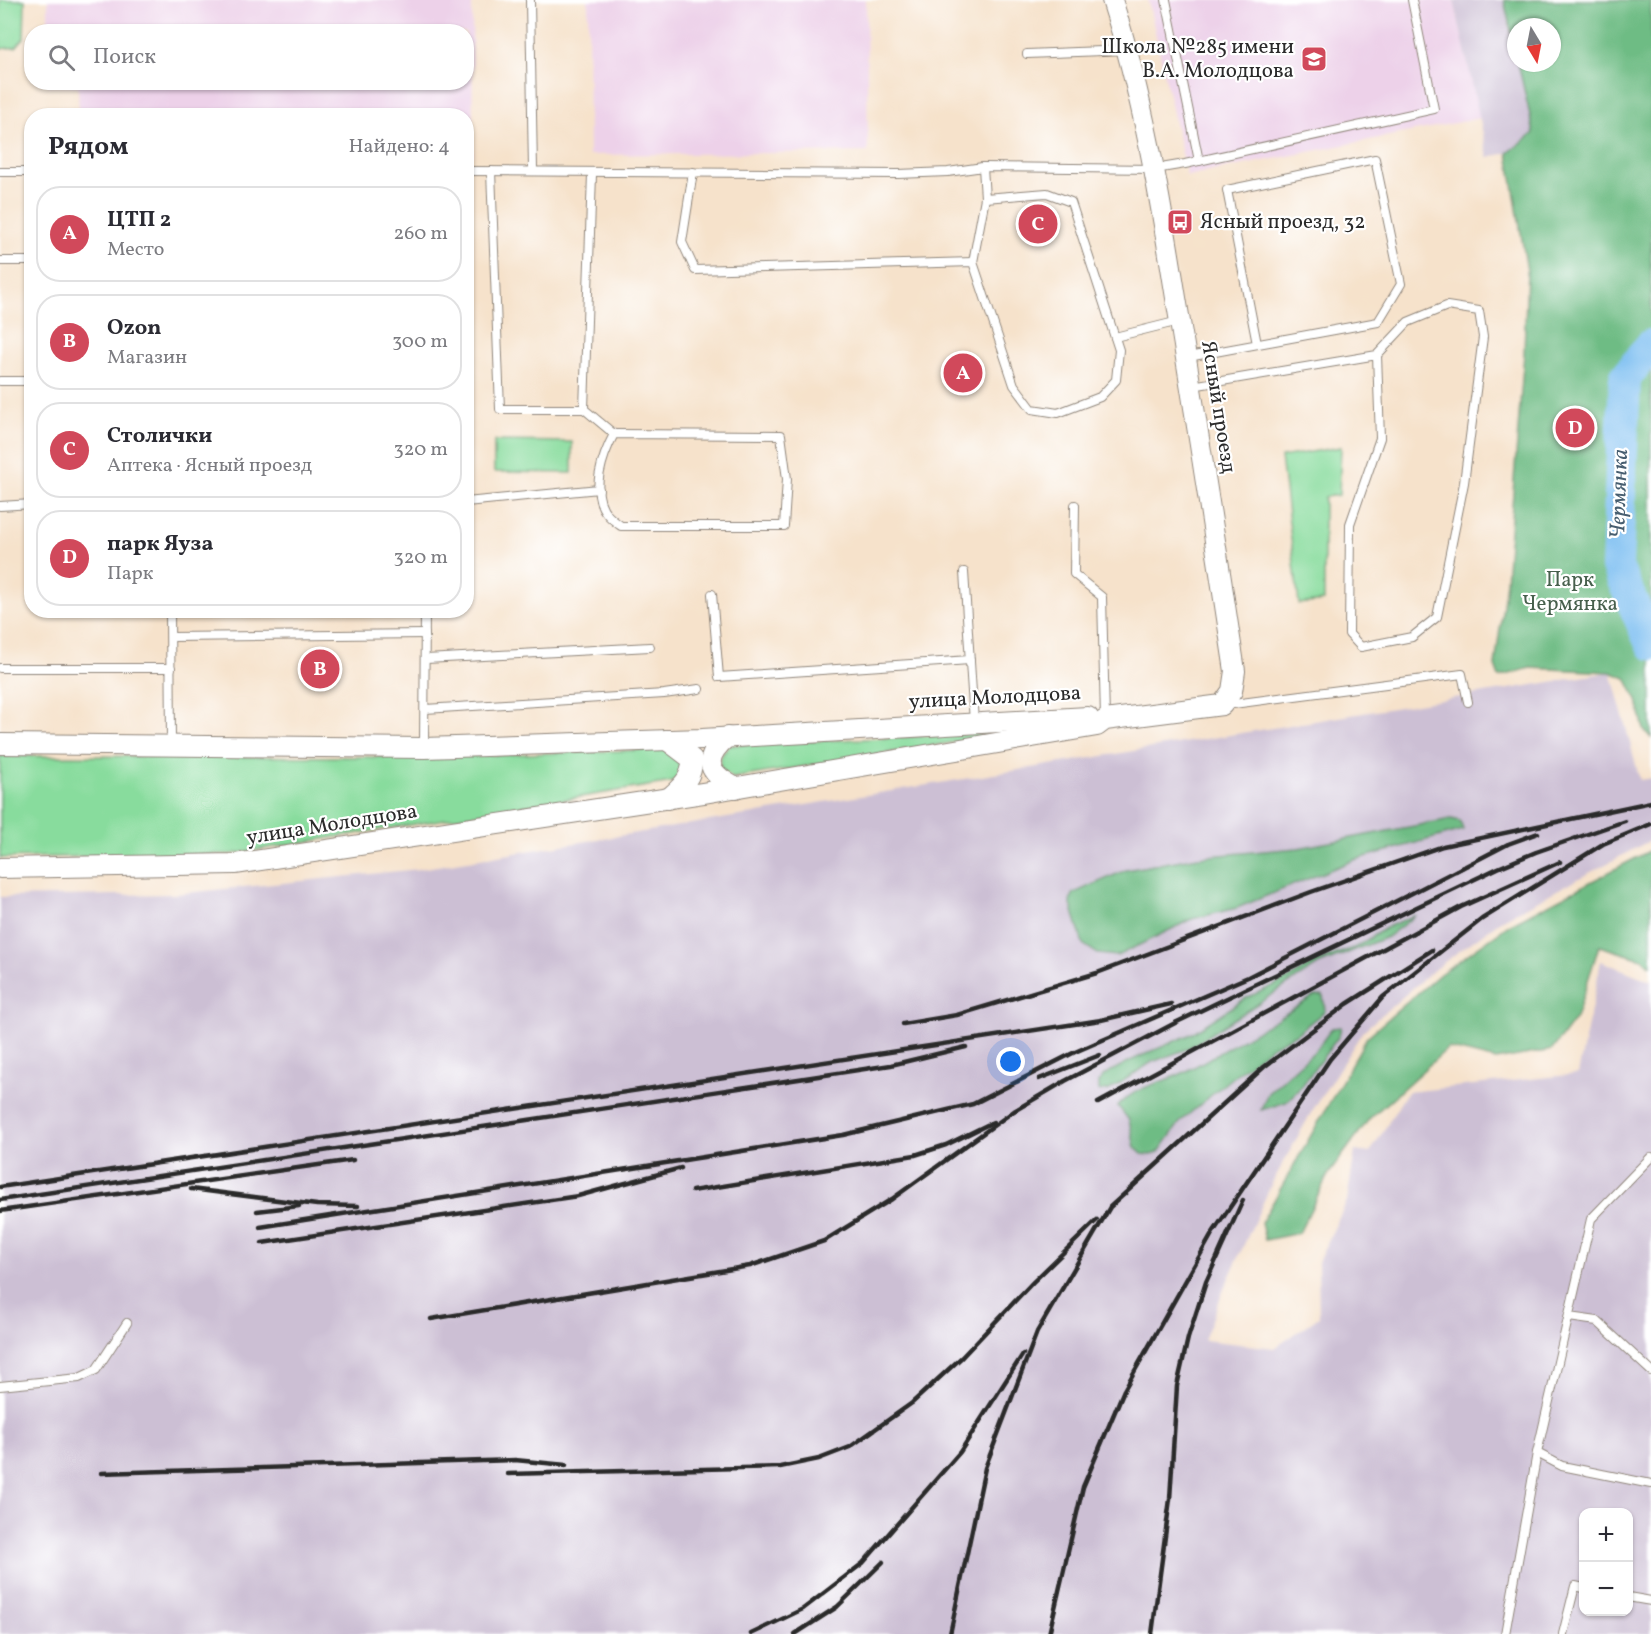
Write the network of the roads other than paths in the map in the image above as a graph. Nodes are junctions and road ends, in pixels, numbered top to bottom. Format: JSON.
{"nodes":[{"id":1,"x":531,"y":0,"type":"edge"},
{"id":2,"x":1112,"y":0,"type":"edge"},
{"id":3,"x":1166,"y":0,"type":"edge"},
{"id":4,"x":1412,"y":0,"type":"edge"},
{"id":5,"x":1128,"y":50,"type":"junction"},
{"id":6,"x":1027,"y":54,"type":"dead end"},
{"id":7,"x":1199,"y":161,"type":"junction"},
{"id":8,"x":983,"y":167,"type":"junction"},
{"id":9,"x":1155,"y":169,"type":"junction"},
{"id":10,"x":533,"y":170,"type":"junction"},
{"id":11,"x":474,"y":171,"type":"edge"},
{"id":12,"x":491,"y":171,"type":"junction"},
{"id":13,"x":0,"y":172,"type":"edge"},
{"id":14,"x":24,"y":172,"type":"edge"},
{"id":15,"x":693,"y":172,"type":"junction"},
{"id":16,"x":592,"y":174,"type":"junction"},
{"id":17,"x":985,"y":198,"type":"junction"},
{"id":18,"x":0,"y":261,"type":"edge"},
{"id":19,"x":24,"y":261,"type":"edge"},
{"id":20,"x":973,"y":262,"type":"junction"},
{"id":21,"x":1180,"y":320,"type":"junction"},
{"id":22,"x":1115,"y":337,"type":"junction"},
{"id":23,"x":1257,"y":344,"type":"junction"},
{"id":24,"x":1377,"y":355,"type":"junction"},
{"id":25,"x":1186,"y":357,"type":"junction"},
{"id":26,"x":0,"y":381,"type":"edge"},
{"id":27,"x":24,"y":381,"type":"edge"},
{"id":28,"x":1191,"y":387,"type":"junction"},
{"id":29,"x":584,"y":409,"type":"junction"},
{"id":30,"x":615,"y":434,"type":"junction"},
{"id":31,"x":599,"y":489,"type":"junction"},
{"id":32,"x":474,"y":501,"type":"edge"},
{"id":33,"x":24,"y":504,"type":"edge"},
{"id":34,"x":1075,"y":505,"type":"dead end"},
{"id":35,"x":0,"y":506,"type":"edge"},
{"id":36,"x":963,"y":572,"type":"dead end"},
{"id":37,"x":712,"y":594,"type":"dead end"},
{"id":38,"x":170,"y":618,"type":"edge"},
{"id":39,"x":425,"y":618,"type":"edge"},
{"id":40,"x":425,"y":634,"type":"junction"},
{"id":41,"x":171,"y":637,"type":"junction"},
{"id":42,"x":650,"y":647,"type":"dead end"},
{"id":43,"x":426,"y":658,"type":"junction"},
{"id":44,"x":970,"y":660,"type":"junction"},
{"id":45,"x":0,"y":668,"type":"edge"},
{"id":46,"x":171,"y":668,"type":"junction"},
{"id":47,"x":699,"y":689,"type":"dead end"},
{"id":48,"x":1468,"y":702,"type":"dead end"},
{"id":49,"x":1222,"y":705,"type":"junction"},
{"id":50,"x":425,"y":709,"type":"junction"},
{"id":51,"x":1105,"y":720,"type":"junction"},
{"id":52,"x":974,"y":723,"type":"junction"},
{"id":53,"x":727,"y":737,"type":"junction"},
{"id":54,"x":667,"y":740,"type":"junction"},
{"id":55,"x":0,"y":744,"type":"edge"},
{"id":56,"x":171,"y":745,"type":"junction"},
{"id":57,"x":424,"y":748,"type":"junction"},
{"id":58,"x":736,"y":788,"type":"junction"},
{"id":59,"x":668,"y":798,"type":"junction"},
{"id":60,"x":0,"y":868,"type":"edge"},
{"id":61,"x":1651,"y":1157,"type":"edge"},
{"id":62,"x":1569,"y":1317,"type":"junction"},
{"id":63,"x":128,"y":1323,"type":"dead end"},
{"id":64,"x":1651,"y":1371,"type":"edge"},
{"id":65,"x":0,"y":1386,"type":"edge"},
{"id":66,"x":1537,"y":1453,"type":"junction"},
{"id":67,"x":1651,"y":1484,"type":"edge"},
{"id":68,"x":1579,"y":1587,"type":"edge"},
{"id":69,"x":1633,"y":1598,"type":"edge"},
{"id":70,"x":1651,"y":1601,"type":"edge"},
{"id":71,"x":1504,"y":1634,"type":"edge"},
{"id":72,"x":1563,"y":1634,"type":"edge"}],
"edges":[{"from":1,"to":10,"type":"lane"},
{"from":2,"to":5,"type":"street","name":"Ясный проезд"},
{"from":3,"to":7,"type":"lane"},
{"from":4,"to":7,"type":"lane"},
{"from":5,"to":6,"type":"lane"},
{"from":5,"to":9,"type":"street","name":"Ясный проезд"},
{"from":7,"to":9,"type":"lane"},
{"from":8,"to":9,"type":"lane"},
{"from":8,"to":15,"type":"lane"},
{"from":8,"to":17,"type":"lane"},
{"from":9,"to":21,"type":"street","name":"Ясный проезд"},
{"from":10,"to":12,"type":"lane"},
{"from":10,"to":16,"type":"lane"},
{"from":11,"to":12,"type":"lane"},
{"from":12,"to":29,"type":"lane"},
{"from":13,"to":14,"type":"lane"},
{"from":15,"to":16,"type":"lane"},
{"from":15,"to":20,"type":"lane"},
{"from":16,"to":29,"type":"lane"},
{"from":17,"to":20,"type":"lane"},
{"from":17,"to":22,"type":"lane"},
{"from":18,"to":19,"type":"lane"},
{"from":20,"to":22,"type":"lane"},
{"from":21,"to":22,"type":"lane"},
{"from":21,"to":25,"type":"street","name":"Ясный проезд"},
{"from":23,"to":23,"type":"lane"},
{"from":23,"to":25,"type":"lane"},
{"from":24,"to":24,"type":"lane"},
{"from":24,"to":28,"type":"lane"},
{"from":25,"to":28,"type":"street","name":"Ясный проезд"},
{"from":26,"to":27,"type":"lane"},
{"from":28,"to":49,"type":"street","name":"Ясный проезд"},
{"from":29,"to":30,"type":"lane"},
{"from":30,"to":31,"type":"lane"},
{"from":30,"to":31,"type":"lane"},
{"from":31,"to":32,"type":"lane"},
{"from":33,"to":35,"type":"lane"},
{"from":34,"to":51,"type":"lane"},
{"from":36,"to":44,"type":"lane"},
{"from":37,"to":44,"type":"lane"},
{"from":38,"to":41,"type":"lane"},
{"from":39,"to":40,"type":"lane"},
{"from":40,"to":41,"type":"lane"},
{"from":40,"to":43,"type":"lane"},
{"from":41,"to":46,"type":"lane"},
{"from":42,"to":43,"type":"lane"},
{"from":43,"to":50,"type":"lane"},
{"from":44,"to":52,"type":"lane"},
{"from":45,"to":46,"type":"lane"},
{"from":46,"to":56,"type":"lane"},
{"from":47,"to":50,"type":"lane"},
{"from":48,"to":49,"type":"lane"},
{"from":49,"to":51,"type":"street"},
{"from":50,"to":57,"type":"lane"},
{"from":51,"to":52,"type":"street","name":"улица Молодцова"},
{"from":51,"to":58,"type":"street","name":"улица Молодцова"},
{"from":52,"to":53,"type":"street","name":"улица Молодцова"},
{"from":53,"to":54,"type":"street","name":"улица Молодцова"},
{"from":53,"to":58,"type":"street"},
{"from":54,"to":57,"type":"street","name":"улица Молодцова"},
{"from":54,"to":59,"type":"street"},
{"from":55,"to":56,"type":"street","name":"улица Молодцова"},
{"from":56,"to":57,"type":"street","name":"улица Молодцова"},
{"from":58,"to":59,"type":"street","name":"улица Молодцова"},
{"from":59,"to":60,"type":"street","name":"улица Молодцова"},
{"from":61,"to":62,"type":"lane"},
{"from":62,"to":64,"type":"lane"},
{"from":62,"to":66,"type":"lane"},
{"from":63,"to":65,"type":"lane"},
{"from":66,"to":67,"type":"lane"},
{"from":66,"to":71,"type":"lane"},
{"from":68,"to":72,"type":"lane"},
{"from":69,"to":70,"type":"lane"}]}
